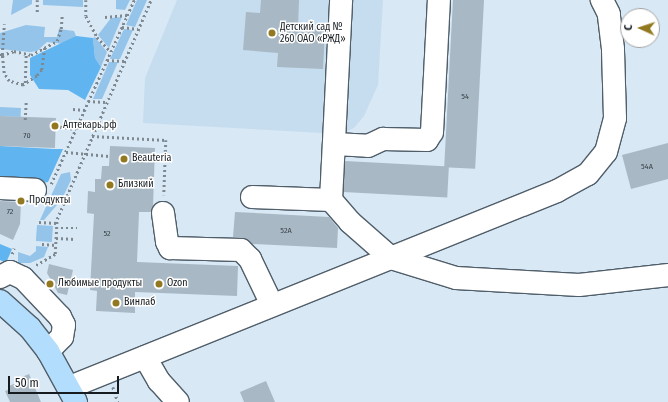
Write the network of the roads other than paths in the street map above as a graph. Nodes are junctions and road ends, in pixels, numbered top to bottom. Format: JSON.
{"nodes":[{"id":1,"x":341,"y":0,"type":"edge"},
{"id":2,"x":439,"y":0,"type":"edge"},
{"id":3,"x":602,"y":0,"type":"edge"},
{"id":4,"x":334,"y":144,"type":"junction"},
{"id":5,"x":0,"y":188,"type":"edge"},
{"id":6,"x":42,"y":190,"type":"road end"},
{"id":7,"x":252,"y":197,"type":"dead end"},
{"id":8,"x":331,"y":200,"type":"junction"},
{"id":9,"x":163,"y":207,"type":"road end"},
{"id":10,"x":391,"y":258,"type":"junction"},
{"id":11,"x":668,"y":275,"type":"edge"},
{"id":12,"x":0,"y":277,"type":"edge"},
{"id":13,"x":0,"y":301,"type":"edge"},
{"id":14,"x":272,"y":305,"type":"junction"},
{"id":15,"x":48,"y":351,"type":"junction"},
{"id":16,"x":145,"y":357,"type":"junction"},
{"id":17,"x":73,"y":395,"type":"edge"},
{"id":18,"x":178,"y":402,"type":"edge"}],
"edges":[{"from":1,"to":4,"type":"street"},
{"from":2,"to":4,"type":"street"},
{"from":3,"to":10,"type":"street"},
{"from":4,"to":8,"type":"street"},
{"from":5,"to":6,"type":"street"},
{"from":7,"to":8,"type":"street"},
{"from":8,"to":10,"type":"street"},
{"from":9,"to":14,"type":"street"},
{"from":10,"to":11,"type":"street"},
{"from":10,"to":14,"type":"street"},
{"from":12,"to":15,"type":"street"},
{"from":13,"to":15,"type":"main road"},
{"from":14,"to":16,"type":"street"},
{"from":15,"to":17,"type":"main road"},
{"from":16,"to":17,"type":"street"},
{"from":16,"to":18,"type":"street"}]}
